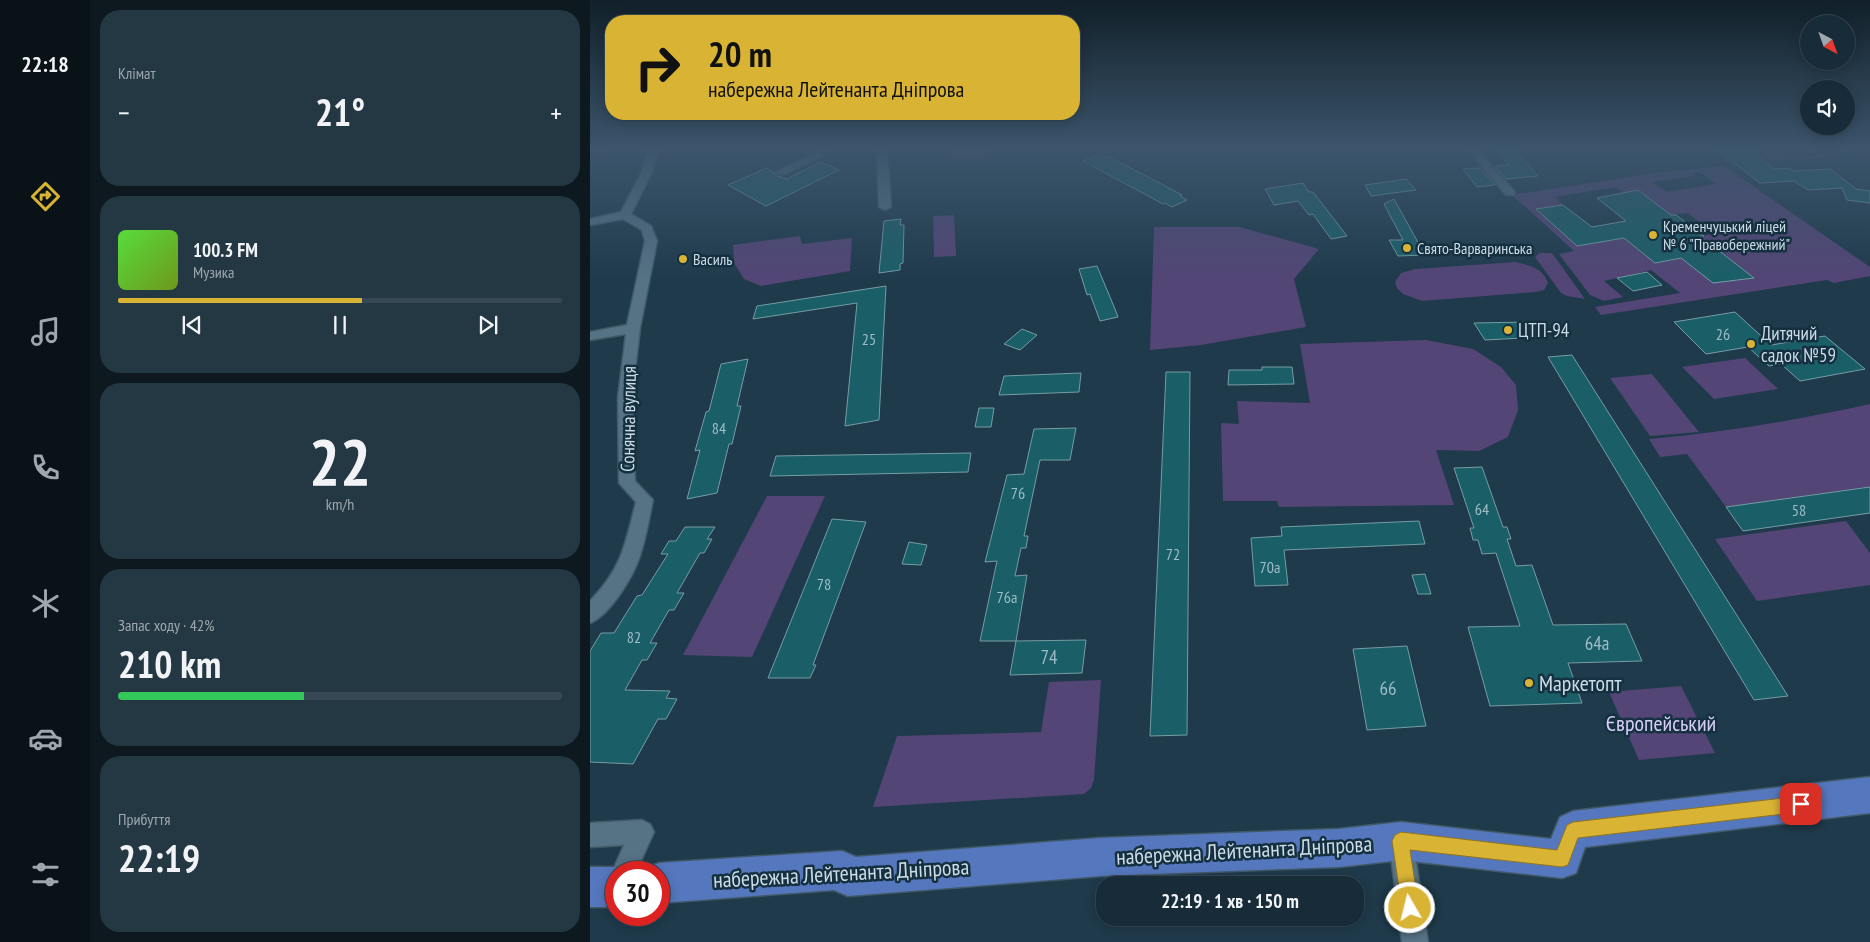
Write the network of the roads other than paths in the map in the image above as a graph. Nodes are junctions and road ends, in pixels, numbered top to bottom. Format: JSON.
{"nodes":[{"id":1,"x":636,"y":193,"type":"edge"},
{"id":2,"x":884,"y":193,"type":"edge"},
{"id":3,"x":885,"y":207,"type":"dead end"},
{"id":4,"x":625,"y":215,"type":"junction"},
{"id":5,"x":590,"y":222,"type":"edge"},
{"id":6,"x":633,"y":328,"type":"junction"},
{"id":7,"x":590,"y":336,"type":"edge"},
{"id":8,"x":590,"y":614,"type":"edge"},
{"id":9,"x":1870,"y":796,"type":"edge"},
{"id":10,"x":590,"y":835,"type":"edge"},
{"id":11,"x":1401,"y":841,"type":"junction"},
{"id":12,"x":629,"y":861,"type":"edge"},
{"id":13,"x":670,"y":883,"type":"edge"},
{"id":14,"x":605,"y":886,"type":"edge"},
{"id":15,"x":590,"y":887,"type":"edge"},
{"id":16,"x":1415,"y":942,"type":"edge"}],
"edges":[{"from":1,"to":4,"type":"street"},
{"from":2,"to":3,"type":"street"},
{"from":4,"to":5,"type":"street"},
{"from":4,"to":6,"type":"street","name":"Сонячна вулиця"},
{"from":6,"to":7,"type":"street"},
{"from":6,"to":8,"type":"street","name":"Сонячна вулиця"},
{"from":9,"to":11,"type":"main road","name":"набережна Лейтенанта Дніпрова"},
{"from":10,"to":12,"type":"street"},
{"from":11,"to":13,"type":"main road","name":"набережна Лейтенанта Дніпрова"},
{"from":11,"to":16,"type":"street"},
{"from":14,"to":15,"type":"main road"}]}
